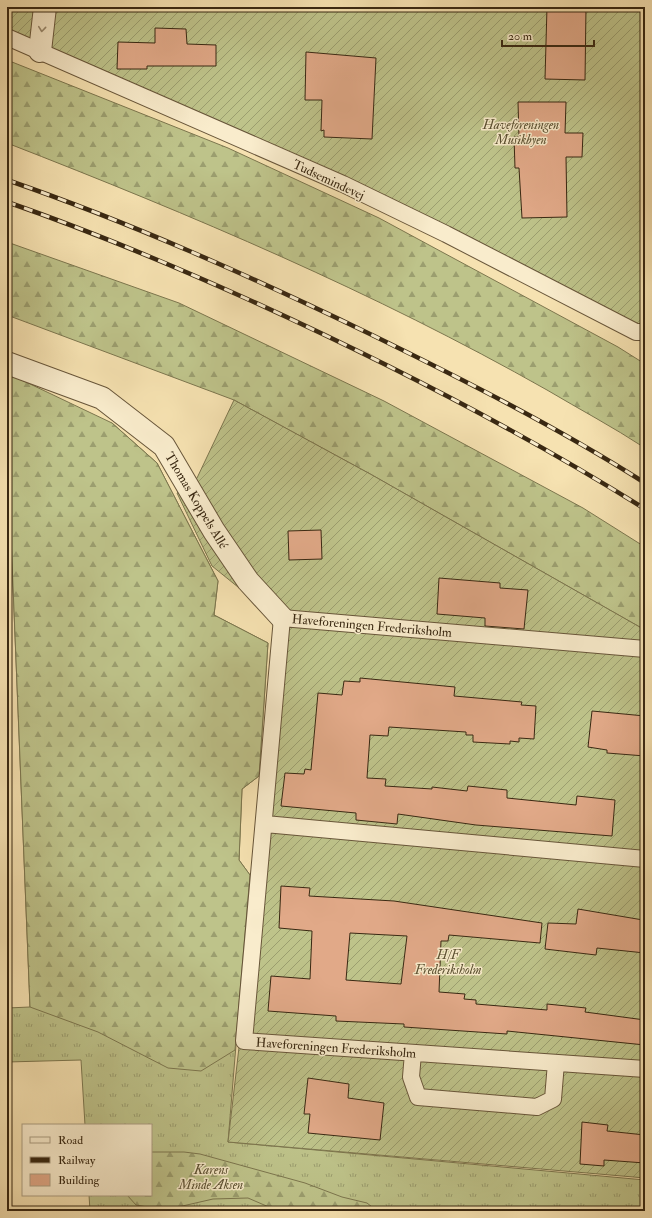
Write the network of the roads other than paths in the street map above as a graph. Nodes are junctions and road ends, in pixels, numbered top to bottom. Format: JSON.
{"nodes":[{"id":1,"x":45,"y":7,"type":"edge"},
{"id":2,"x":7,"y":37,"type":"edge"},
{"id":3,"x":40,"y":51,"type":"junction"},
{"id":4,"x":645,"y":332,"type":"edge"},
{"id":5,"x":7,"y":363,"type":"edge"},
{"id":6,"x":282,"y":618,"type":"junction"},
{"id":7,"x":645,"y":650,"type":"edge"},
{"id":8,"x":265,"y":824,"type":"junction"},
{"id":9,"x":645,"y":859,"type":"edge"},
{"id":10,"x":413,"y":1053,"type":"junction"},
{"id":11,"x":556,"y":1063,"type":"junction"},
{"id":12,"x":645,"y":1069,"type":"edge"}],
"edges":[{"from":1,"to":3,"type":"street","one_way":true},
{"from":2,"to":3,"type":"lane","name":"Tudsemindevej"},
{"from":3,"to":4,"type":"lane","name":"Tudsemindevej"},
{"from":5,"to":6,"type":"street","name":"Thomas Koppels Allé"},
{"from":6,"to":7,"type":"lane","name":"Haveforeningen Frederiksholm"},
{"from":6,"to":8,"type":"lane","name":"Haveforeningen Frederiksholm"},
{"from":8,"to":9,"type":"lane"},
{"from":8,"to":10,"type":"lane","name":"Haveforeningen Frederiksholm"},
{"from":10,"to":11,"type":"lane","name":"Haveforeningen Frederiksholm"},
{"from":10,"to":11,"type":"lane"},
{"from":11,"to":12,"type":"lane","name":"Haveforeningen Frederiksholm"}]}
